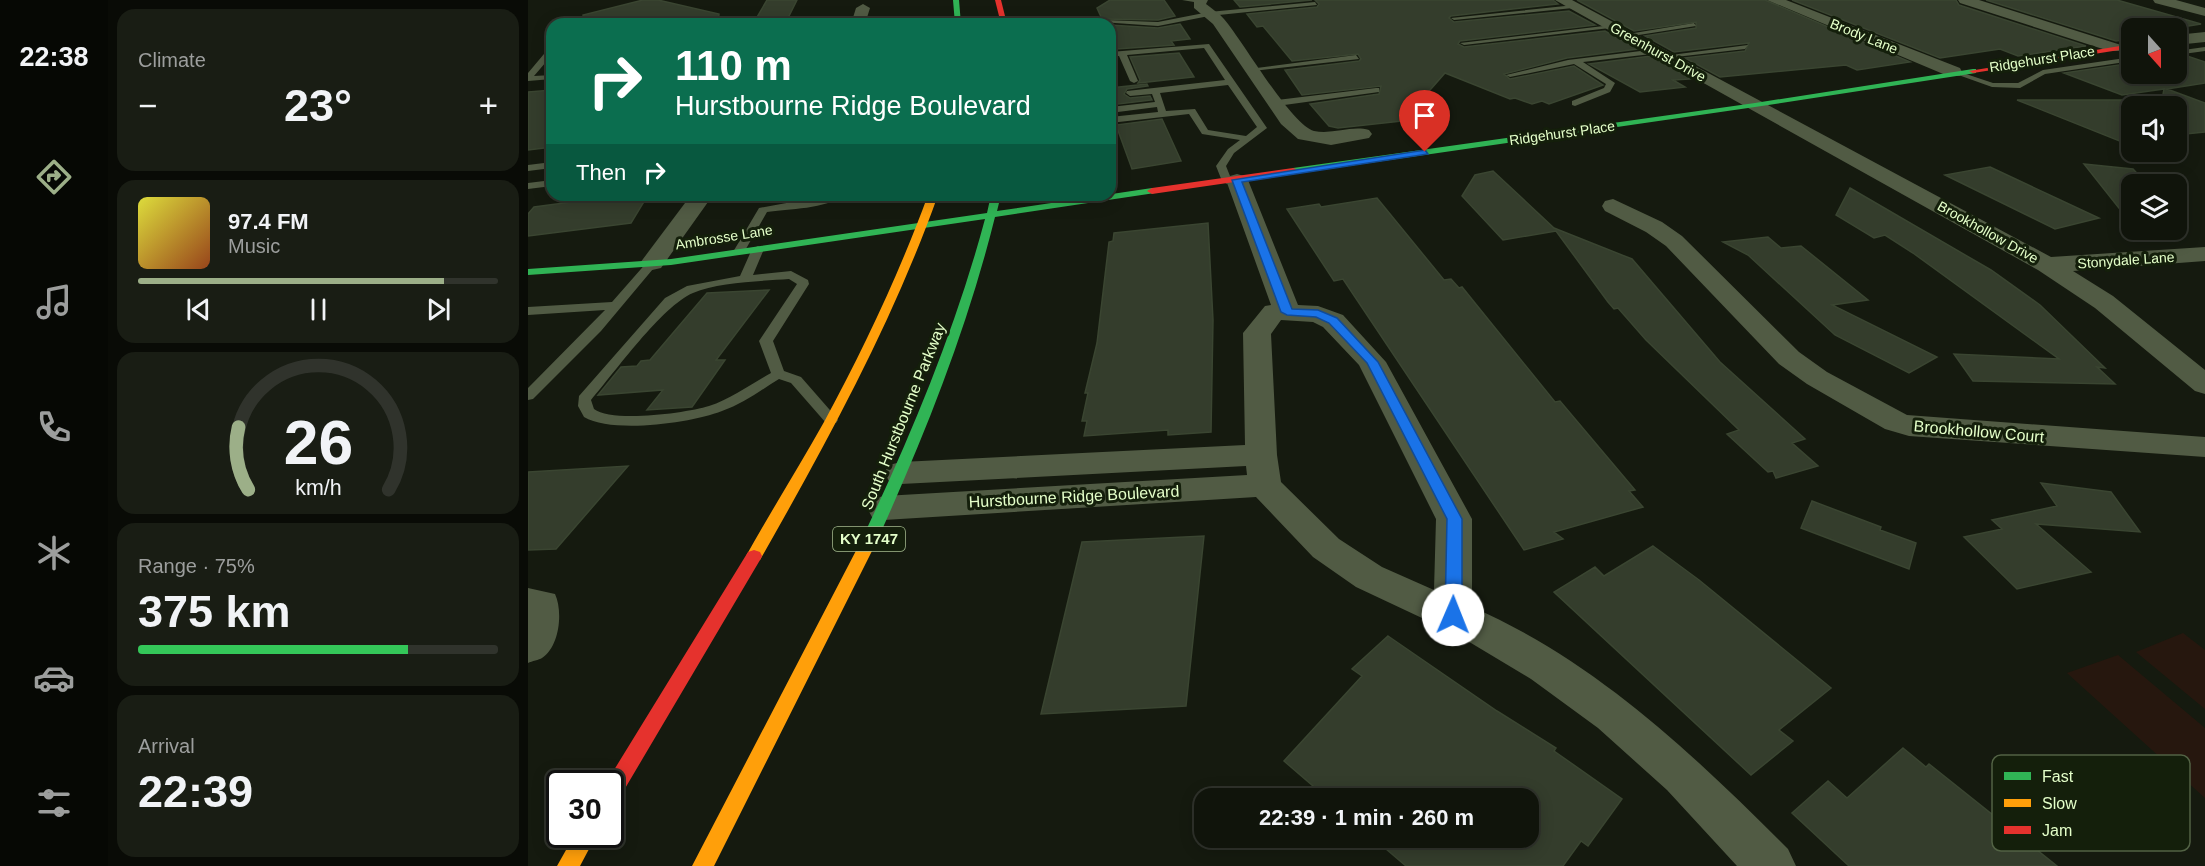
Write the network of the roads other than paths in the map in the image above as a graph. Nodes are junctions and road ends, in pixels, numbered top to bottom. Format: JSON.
{"nodes":[{"id":1,"x":956,"y":0,"type":"edge"},
{"id":2,"x":998,"y":0,"type":"edge"},
{"id":3,"x":1774,"y":0,"type":"edge"},
{"id":4,"x":1965,"y":0,"type":"edge"},
{"id":5,"x":2160,"y":0,"type":"edge"},
{"id":6,"x":1568,"y":3,"type":"edge"},
{"id":7,"x":1199,"y":4,"type":"edge"},
{"id":8,"x":1315,"y":4,"type":"dead end"},
{"id":9,"x":863,"y":8,"type":"dead end"},
{"id":10,"x":2205,"y":12,"type":"edge"},
{"id":11,"x":860,"y":18,"type":"edge"},
{"id":12,"x":958,"y":18,"type":"edge"},
{"id":13,"x":1002,"y":18,"type":"edge"},
{"id":14,"x":1454,"y":18,"type":"dead end"},
{"id":15,"x":1116,"y":22,"type":"edge"},
{"id":16,"x":1694,"y":25,"type":"dead end"},
{"id":17,"x":1610,"y":26,"type":"junction"},
{"id":18,"x":1626,"y":35,"type":"junction"},
{"id":19,"x":2205,"y":37,"type":"edge"},
{"id":20,"x":2187,"y":39,"type":"edge"},
{"id":21,"x":1464,"y":43,"type":"dead end"},
{"id":22,"x":1745,"y":47,"type":"dead end"},
{"id":23,"x":2121,"y":47,"type":"edge"},
{"id":24,"x":2115,"y":48,"type":"junction"},
{"id":25,"x":2205,"y":49,"type":"edge"},
{"id":26,"x":2187,"y":51,"type":"edge"},
{"id":27,"x":1122,"y":53,"type":"junction"},
{"id":28,"x":1116,"y":54,"type":"edge"},
{"id":29,"x":1662,"y":54,"type":"junction"},
{"id":30,"x":546,"y":57,"type":"edge"},
{"id":31,"x":1356,"y":57,"type":"dead end"},
{"id":32,"x":1575,"y":61,"type":"junction"},
{"id":33,"x":2121,"y":61,"type":"edge"},
{"id":34,"x":541,"y":63,"type":"junction"},
{"id":35,"x":546,"y":63,"type":"edge"},
{"id":36,"x":1253,"y":69,"type":"junction"},
{"id":37,"x":1954,"y":72,"type":"junction"},
{"id":38,"x":1510,"y":75,"type":"dead end"},
{"id":39,"x":546,"y":78,"type":"edge"},
{"id":40,"x":528,"y":79,"type":"edge"},
{"id":41,"x":1134,"y":81,"type":"dead end"},
{"id":42,"x":1231,"y":82,"type":"junction"},
{"id":43,"x":1376,"y":90,"type":"dead end"},
{"id":44,"x":1155,"y":91,"type":"junction"},
{"id":45,"x":1130,"y":93,"type":"dead end"},
{"id":46,"x":1276,"y":103,"type":"junction"},
{"id":47,"x":1575,"y":103,"type":"dead end"},
{"id":48,"x":1755,"y":105,"type":"junction"},
{"id":49,"x":1162,"y":109,"type":"junction"},
{"id":50,"x":1116,"y":110,"type":"edge"},
{"id":51,"x":1116,"y":119,"type":"edge"},
{"id":52,"x":1362,"y":134,"type":"dead end"},
{"id":53,"x":1249,"y":139,"type":"junction"},
{"id":54,"x":546,"y":166,"type":"edge"},
{"id":55,"x":528,"y":168,"type":"edge"},
{"id":56,"x":1232,"y":180,"type":"junction"},
{"id":57,"x":546,"y":184,"type":"edge"},
{"id":58,"x":528,"y":186,"type":"edge"},
{"id":59,"x":1116,"y":196,"type":"edge"},
{"id":60,"x":698,"y":201,"type":"edge"},
{"id":61,"x":826,"y":201,"type":"edge"},
{"id":62,"x":931,"y":201,"type":"edge"},
{"id":63,"x":995,"y":201,"type":"edge"},
{"id":64,"x":1084,"y":201,"type":"edge"},
{"id":65,"x":1613,"y":206,"type":"dead end"},
{"id":66,"x":992,"y":214,"type":"junction"},
{"id":67,"x":924,"y":223,"type":"junction"},
{"id":68,"x":758,"y":249,"type":"junction"},
{"id":69,"x":739,"y":252,"type":"junction"},
{"id":70,"x":2205,"y":254,"type":"edge"},
{"id":71,"x":652,"y":263,"type":"junction"},
{"id":72,"x":2047,"y":266,"type":"junction"},
{"id":73,"x":528,"y":272,"type":"edge"},
{"id":74,"x":745,"y":279,"type":"junction"},
{"id":75,"x":616,"y":305,"type":"junction"},
{"id":76,"x":528,"y":311,"type":"edge"},
{"id":77,"x":1287,"y":312,"type":"junction"},
{"id":78,"x":778,"y":374,"type":"junction"},
{"id":79,"x":2205,"y":385,"type":"edge"},
{"id":80,"x":528,"y":396,"type":"edge"},
{"id":81,"x":831,"y":420,"type":"junction"},
{"id":82,"x":2205,"y":447,"type":"edge"},
{"id":83,"x":1263,"y":470,"type":"junction"},
{"id":84,"x":901,"y":473,"type":"junction"},
{"id":85,"x":884,"y":508,"type":"junction"},
{"id":86,"x":528,"y":603,"type":"edge"},
{"id":87,"x":1453,"y":615,"type":"junction"},
{"id":88,"x":528,"y":646,"type":"edge"},
{"id":89,"x":624,"y":772,"type":"edge"},
{"id":90,"x":578,"y":848,"type":"edge"},
{"id":91,"x":567,"y":866,"type":"edge"},
{"id":92,"x":703,"y":866,"type":"edge"},
{"id":93,"x":1771,"y":866,"type":"edge"}],
"edges":[{"from":1,"to":12,"type":"street"},
{"from":2,"to":13,"type":"street"},
{"from":3,"to":37,"type":"street","name":"Brody Lane"},
{"from":4,"to":24,"type":"street"},
{"from":5,"to":10,"type":"street"},
{"from":6,"to":14,"type":"lane"},
{"from":6,"to":17,"type":"street","name":"Greenhurst Drive"},
{"from":7,"to":8,"type":"lane"},
{"from":7,"to":15,"type":"lane"},
{"from":7,"to":36,"type":"street"},
{"from":9,"to":11,"type":"street"},
{"from":16,"to":18,"type":"lane"},
{"from":17,"to":18,"type":"street","name":"Greenhurst Drive"},
{"from":17,"to":21,"type":"lane"},
{"from":18,"to":29,"type":"street","name":"Greenhurst Drive"},
{"from":19,"to":20,"type":"street"},
{"from":22,"to":29,"type":"lane"},
{"from":23,"to":24,"type":"street","name":"Ridgehurst Place"},
{"from":24,"to":37,"type":"street","name":"Ridgehurst Place"},
{"from":25,"to":26,"type":"lane"},
{"from":27,"to":28,"type":"lane"},
{"from":27,"to":41,"type":"lane"},
{"from":27,"to":42,"type":"lane"},
{"from":29,"to":32,"type":"lane"},
{"from":29,"to":48,"type":"street","name":"Greenhurst Drive"},
{"from":30,"to":34,"type":"lane"},
{"from":31,"to":36,"type":"lane"},
{"from":32,"to":38,"type":"lane"},
{"from":32,"to":47,"type":"lane"},
{"from":33,"to":37,"type":"lane"},
{"from":34,"to":35,"type":"lane"},
{"from":34,"to":40,"type":"lane"},
{"from":36,"to":46,"type":"street"},
{"from":37,"to":48,"type":"street","name":"Ridgehurst Place"},
{"from":39,"to":40,"type":"lane"},
{"from":42,"to":44,"type":"lane"},
{"from":42,"to":53,"type":"lane"},
{"from":43,"to":46,"type":"lane"},
{"from":44,"to":45,"type":"lane"},
{"from":44,"to":49,"type":"lane"},
{"from":46,"to":52,"type":"street"},
{"from":48,"to":56,"type":"street","name":"Ridgehurst Place"},
{"from":48,"to":72,"type":"street","name":"Brookhollow Drive"},
{"from":49,"to":50,"type":"lane"},
{"from":49,"to":51,"type":"lane"},
{"from":49,"to":53,"type":"lane"},
{"from":53,"to":56,"type":"lane"},
{"from":54,"to":55,"type":"lane"},
{"from":56,"to":59,"type":"street","name":"Ridgehurst Place"},
{"from":56,"to":77,"type":"street"},
{"from":57,"to":58,"type":"lane"},
{"from":60,"to":71,"type":"street"},
{"from":61,"to":69,"type":"lane"},
{"from":62,"to":67,"type":"street"},
{"from":63,"to":66,"type":"street","name":"South Hurstbourne Parkway","number":"KY 1747"},
{"from":64,"to":66,"type":"street","name":"Ridgehurst Place"},
{"from":65,"to":82,"type":"street","name":"Brookhollow Court"},
{"from":66,"to":67,"type":"street","name":"Ambrosse Lane"},
{"from":66,"to":84,"type":"street","name":"South Hurstbourne Parkway","number":"KY 1747"},
{"from":67,"to":68,"type":"street","name":"Ambrosse Lane"},
{"from":67,"to":81,"type":"street"},
{"from":68,"to":69,"type":"street","name":"Ambrosse Lane"},
{"from":68,"to":74,"type":"lane"},
{"from":69,"to":71,"type":"street","name":"Ambrosse Lane"},
{"from":70,"to":72,"type":"street","name":"Stonydale Lane"},
{"from":71,"to":73,"type":"street","name":"Ambrosse Lane"},
{"from":71,"to":75,"type":"lane"},
{"from":72,"to":79,"type":"street","name":"Brookhollow Drive"},
{"from":74,"to":78,"type":"lane"},
{"from":74,"to":78,"type":"lane"},
{"from":75,"to":76,"type":"lane"},
{"from":75,"to":80,"type":"lane"},
{"from":77,"to":83,"type":"street"},
{"from":77,"to":87,"type":"street"},
{"from":78,"to":81,"type":"lane"},
{"from":81,"to":89,"type":"street"},
{"from":83,"to":84,"type":"street","name":"Hurstbourne Ridge Boulevard"},
{"from":83,"to":85,"type":"street","name":"Hurstbourne Ridge Boulevard"},
{"from":83,"to":87,"type":"street"},
{"from":84,"to":85,"type":"street","name":"South Hurstbourne Parkway","number":"KY 1747"},
{"from":85,"to":92,"type":"street","name":"South Hurstbourne Parkway","number":"KY 1747"},
{"from":86,"to":88,"type":"street"},
{"from":87,"to":93,"type":"street"},
{"from":90,"to":91,"type":"street"}]}
